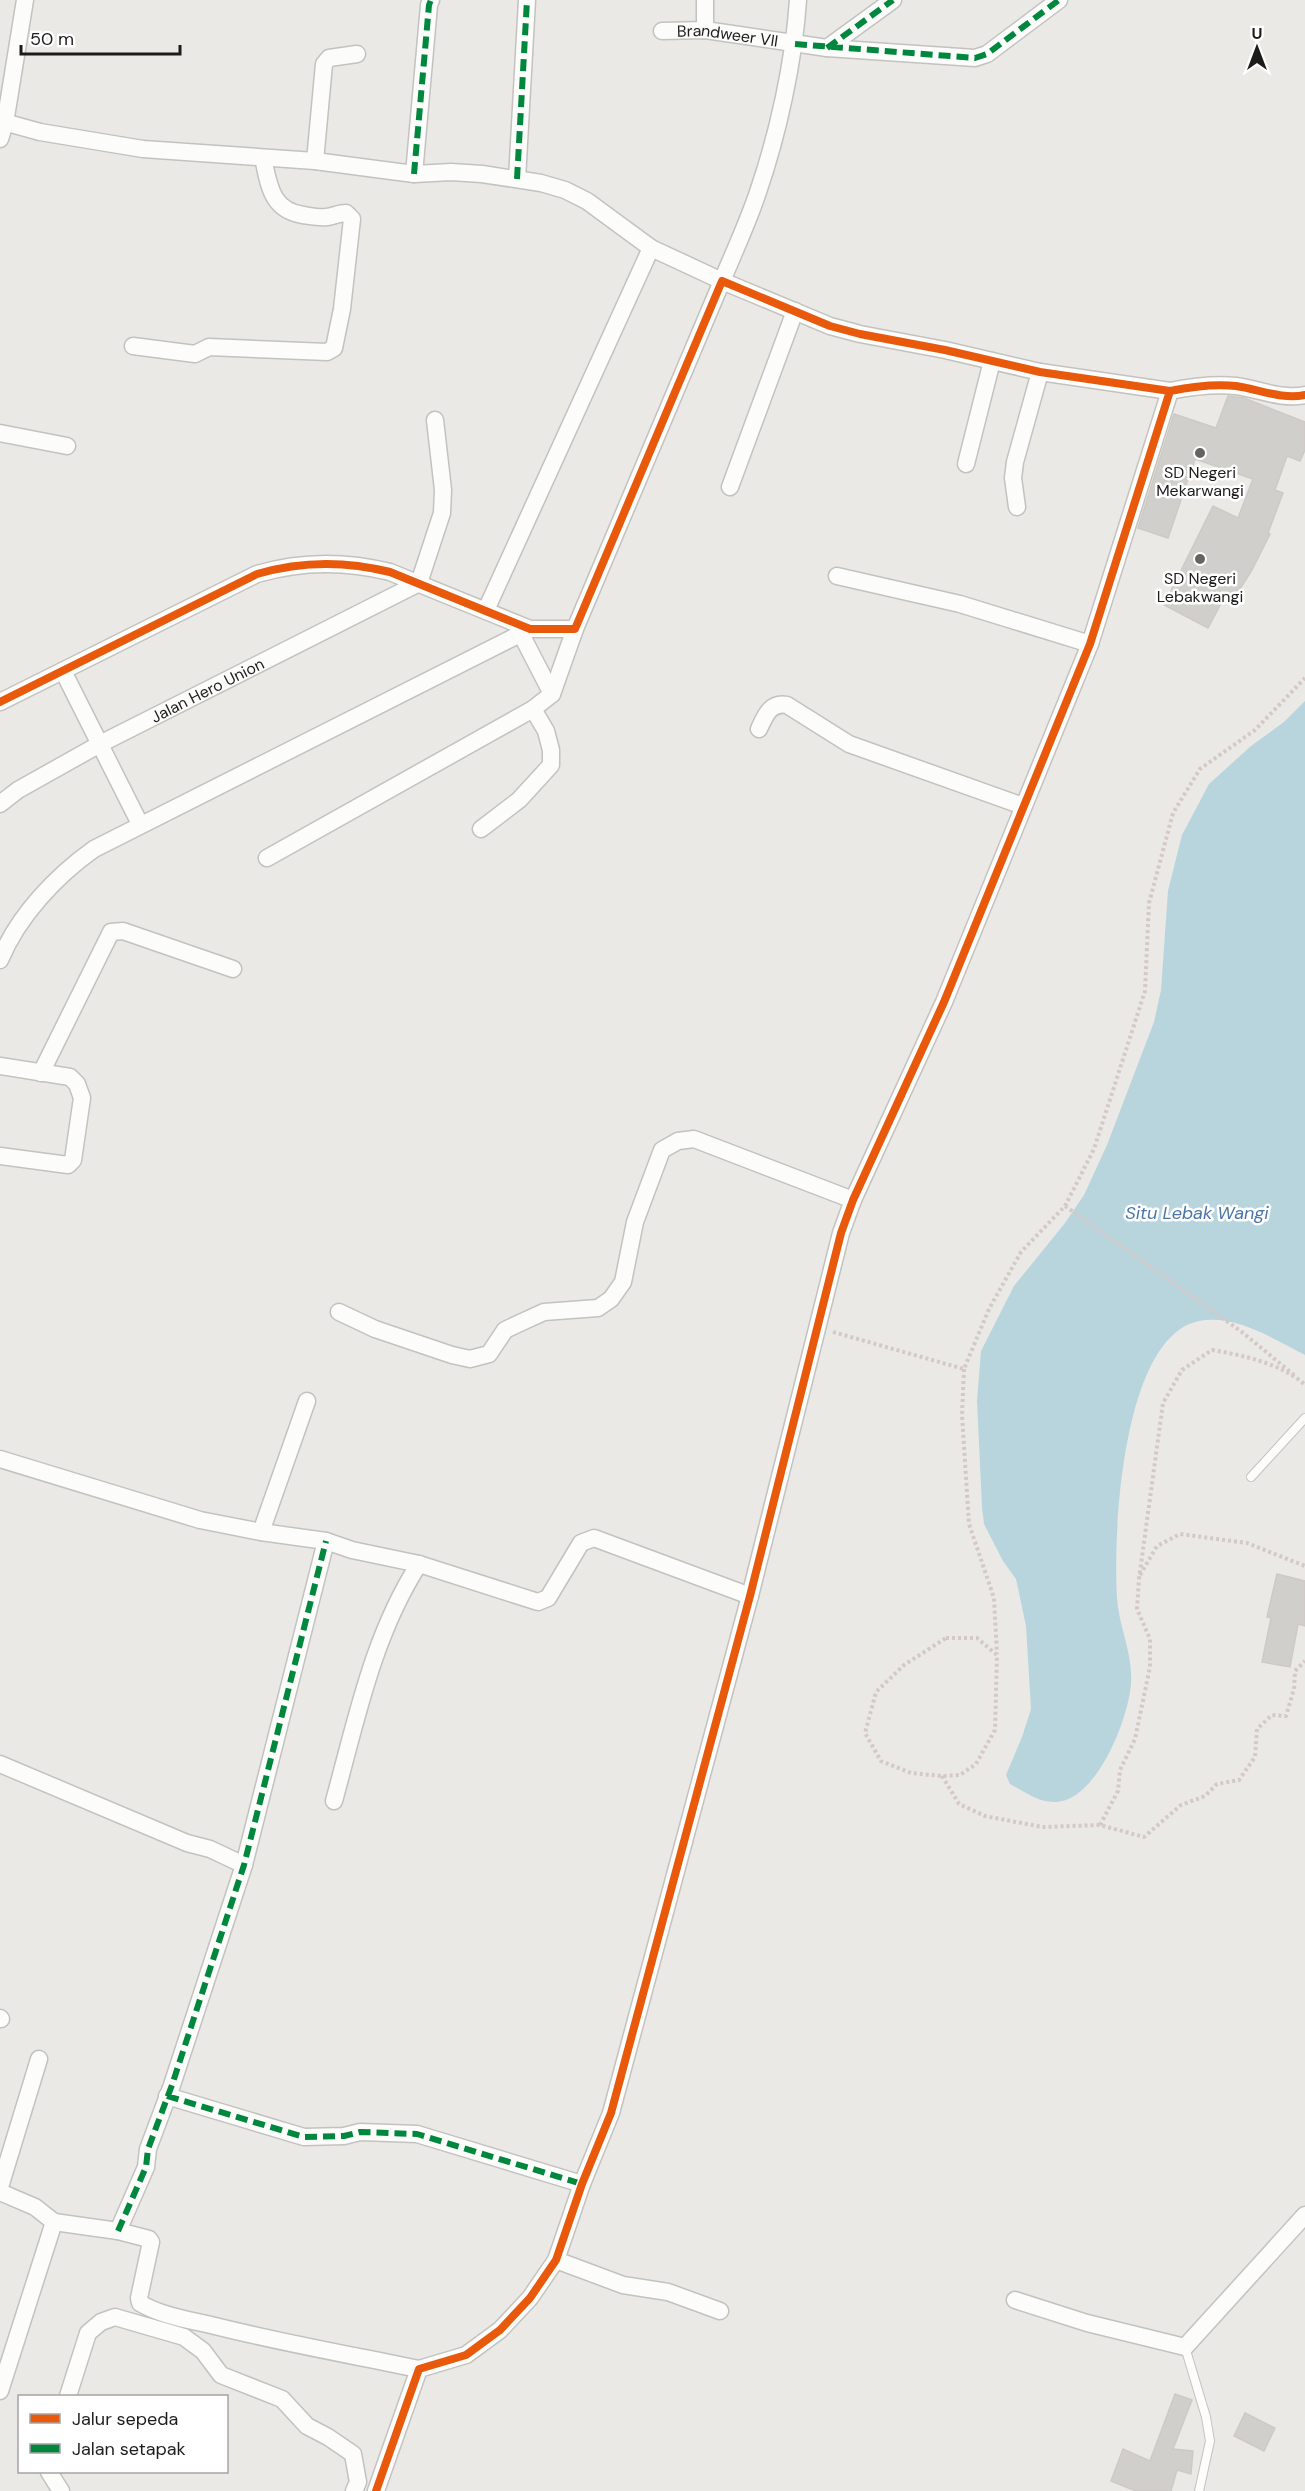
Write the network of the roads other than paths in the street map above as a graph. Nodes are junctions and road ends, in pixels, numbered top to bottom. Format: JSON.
{"nodes":[{"id":1,"x":25,"y":0,"type":"edge"},
{"id":2,"x":431,"y":0,"type":"edge"},
{"id":3,"x":527,"y":0,"type":"edge"},
{"id":4,"x":705,"y":0,"type":"edge"},
{"id":5,"x":798,"y":0,"type":"edge"},
{"id":6,"x":893,"y":0,"type":"edge"},
{"id":7,"x":1059,"y":0,"type":"edge"},
{"id":8,"x":705,"y":30,"type":"junction"},
{"id":9,"x":662,"y":31,"type":"dead end"},
{"id":10,"x":795,"y":44,"type":"junction"},
{"id":11,"x":827,"y":48,"type":"junction"},
{"id":12,"x":357,"y":54,"type":"dead end"},
{"id":13,"x":2,"y":128,"type":"edge"},
{"id":14,"x":263,"y":158,"type":"junction"},
{"id":15,"x":315,"y":161,"type":"junction"},
{"id":16,"x":414,"y":174,"type":"junction"},
{"id":17,"x":516,"y":179,"type":"junction"},
{"id":18,"x":651,"y":248,"type":"junction"},
{"id":19,"x":722,"y":281,"type":"junction"},
{"id":20,"x":795,"y":311,"type":"junction"},
{"id":21,"x":133,"y":346,"type":"dead end"},
{"id":22,"x":992,"y":361,"type":"junction"},
{"id":23,"x":1040,"y":372,"type":"junction"},
{"id":24,"x":1170,"y":391,"type":"junction"},
{"id":25,"x":1305,"y":395,"type":"edge"},
{"id":26,"x":435,"y":420,"type":"dead end"},
{"id":27,"x":0,"y":433,"type":"edge"},
{"id":28,"x":67,"y":446,"type":"dead end"},
{"id":29,"x":966,"y":464,"type":"dead end"},
{"id":30,"x":730,"y":487,"type":"dead end"},
{"id":31,"x":1017,"y":507,"type":"dead end"},
{"id":32,"x":837,"y":576,"type":"dead end"},
{"id":33,"x":419,"y":583,"type":"junction"},
{"id":34,"x":486,"y":610,"type":"junction"},
{"id":35,"x":575,"y":629,"type":"junction"},
{"id":36,"x":526,"y":632,"type":"junction"},
{"id":37,"x":1090,"y":644,"type":"junction"},
{"id":38,"x":63,"y":671,"type":"junction"},
{"id":39,"x":552,"y":694,"type":"junction"},
{"id":40,"x":0,"y":702,"type":"edge"},
{"id":41,"x":533,"y":709,"type":"junction"},
{"id":42,"x":759,"y":729,"type":"dead end"},
{"id":43,"x":100,"y":744,"type":"junction"},
{"id":44,"x":0,"y":804,"type":"edge"},
{"id":45,"x":1023,"y":806,"type":"junction"},
{"id":46,"x":140,"y":824,"type":"junction"},
{"id":47,"x":481,"y":829,"type":"dead end"},
{"id":48,"x":267,"y":858,"type":"dead end"},
{"id":49,"x":3,"y":942,"type":"edge"},
{"id":50,"x":0,"y":960,"type":"edge"},
{"id":51,"x":233,"y":969,"type":"dead end"},
{"id":52,"x":0,"y":1066,"type":"edge"},
{"id":53,"x":41,"y":1073,"type":"junction"},
{"id":54,"x":0,"y":1156,"type":"edge"},
{"id":55,"x":853,"y":1200,"type":"junction"},
{"id":56,"x":339,"y":1312,"type":"dead end"},
{"id":57,"x":307,"y":1401,"type":"dead end"},
{"id":58,"x":1305,"y":1418,"type":"edge"},
{"id":59,"x":0,"y":1459,"type":"edge"},
{"id":60,"x":1251,"y":1477,"type":"dead end"},
{"id":61,"x":261,"y":1532,"type":"junction"},
{"id":62,"x":326,"y":1540,"type":"junction"},
{"id":63,"x":419,"y":1564,"type":"junction"},
{"id":64,"x":750,"y":1596,"type":"junction"},
{"id":65,"x":0,"y":1764,"type":"edge"},
{"id":66,"x":334,"y":1801,"type":"dead end"},
{"id":67,"x":244,"y":1865,"type":"junction"},
{"id":68,"x":39,"y":2059,"type":"dead end"},
{"id":69,"x":167,"y":2096,"type":"junction"},
{"id":70,"x":582,"y":2184,"type":"junction"},
{"id":71,"x":0,"y":2187,"type":"edge"},
{"id":72,"x":0,"y":2192,"type":"edge"},
{"id":73,"x":1305,"y":2215,"type":"edge"},
{"id":74,"x":54,"y":2222,"type":"junction"},
{"id":75,"x":118,"y":2231,"type":"junction"},
{"id":76,"x":556,"y":2260,"type":"junction"},
{"id":77,"x":1015,"y":2300,"type":"dead end"},
{"id":78,"x":720,"y":2312,"type":"dead end"},
{"id":79,"x":1185,"y":2347,"type":"junction"},
{"id":80,"x":419,"y":2369,"type":"junction"},
{"id":81,"x":0,"y":2391,"type":"edge"},
{"id":82,"x":69,"y":2395,"type":"edge"},
{"id":83,"x":50,"y":2473,"type":"edge"},
{"id":84,"x":61,"y":2491,"type":"edge"},
{"id":85,"x":354,"y":2491,"type":"edge"},
{"id":86,"x":376,"y":2491,"type":"edge"},
{"id":87,"x":1199,"y":2491,"type":"edge"}],
"edges":[{"from":1,"to":13,"type":"street"},
{"from":2,"to":16,"type":"street"},
{"from":3,"to":17,"type":"street"},
{"from":4,"to":8,"type":"street"},
{"from":5,"to":10,"type":"street"},
{"from":6,"to":11,"type":"street"},
{"from":7,"to":11,"type":"street","name":"Brandweer VII"},
{"from":8,"to":9,"type":"street","name":"Brandweer VII"},
{"from":8,"to":10,"type":"street","name":"Brandweer VII"},
{"from":10,"to":11,"type":"street","name":"Brandweer VII"},
{"from":10,"to":19,"type":"street"},
{"from":12,"to":15,"type":"street"},
{"from":13,"to":14,"type":"street"},
{"from":14,"to":15,"type":"street"},
{"from":14,"to":21,"type":"street"},
{"from":15,"to":16,"type":"street"},
{"from":16,"to":17,"type":"street"},
{"from":17,"to":18,"type":"street"},
{"from":18,"to":19,"type":"street"},
{"from":18,"to":34,"type":"street"},
{"from":19,"to":20,"type":"street"},
{"from":19,"to":35,"type":"street"},
{"from":20,"to":22,"type":"street"},
{"from":20,"to":30,"type":"street"},
{"from":22,"to":23,"type":"street"},
{"from":22,"to":29,"type":"street"},
{"from":23,"to":24,"type":"street"},
{"from":23,"to":31,"type":"street"},
{"from":24,"to":25,"type":"street"},
{"from":24,"to":37,"type":"street"},
{"from":26,"to":33,"type":"street"},
{"from":27,"to":28,"type":"street"},
{"from":32,"to":37,"type":"street"},
{"from":33,"to":34,"type":"street"},
{"from":33,"to":38,"type":"street"},
{"from":33,"to":43,"type":"street","name":"Jalan Hero Union"},
{"from":34,"to":36,"type":"street"},
{"from":35,"to":36,"type":"street"},
{"from":35,"to":39,"type":"street"},
{"from":36,"to":39,"type":"street"},
{"from":36,"to":46,"type":"street"},
{"from":37,"to":45,"type":"street"},
{"from":38,"to":40,"type":"street"},
{"from":38,"to":43,"type":"street"},
{"from":39,"to":41,"type":"street"},
{"from":41,"to":47,"type":"street"},
{"from":41,"to":48,"type":"street"},
{"from":42,"to":45,"type":"street"},
{"from":43,"to":44,"type":"street","name":"Jalan Hero Union"},
{"from":43,"to":46,"type":"street"},
{"from":45,"to":55,"type":"street"},
{"from":46,"to":49,"type":"street"},
{"from":49,"to":50,"type":"street"},
{"from":51,"to":53,"type":"street"},
{"from":52,"to":53,"type":"street"},
{"from":53,"to":54,"type":"street"},
{"from":55,"to":56,"type":"street"},
{"from":55,"to":64,"type":"street"},
{"from":57,"to":61,"type":"street"},
{"from":58,"to":60,"type":"lane"},
{"from":59,"to":61,"type":"street"},
{"from":61,"to":62,"type":"street"},
{"from":62,"to":63,"type":"street"},
{"from":62,"to":67,"type":"street"},
{"from":63,"to":64,"type":"street"},
{"from":63,"to":66,"type":"street"},
{"from":64,"to":70,"type":"street"},
{"from":65,"to":67,"type":"street"},
{"from":67,"to":69,"type":"street"},
{"from":68,"to":71,"type":"street"},
{"from":69,"to":70,"type":"street"},
{"from":69,"to":75,"type":"street"},
{"from":70,"to":76,"type":"street"},
{"from":72,"to":74,"type":"street"},
{"from":73,"to":79,"type":"street"},
{"from":74,"to":75,"type":"street"},
{"from":74,"to":81,"type":"street"},
{"from":75,"to":80,"type":"street"},
{"from":76,"to":78,"type":"street"},
{"from":76,"to":80,"type":"street"},
{"from":77,"to":79,"type":"street"},
{"from":79,"to":87,"type":"lane"},
{"from":80,"to":86,"type":"street"},
{"from":82,"to":85,"type":"street"},
{"from":83,"to":84,"type":"street"}]}
